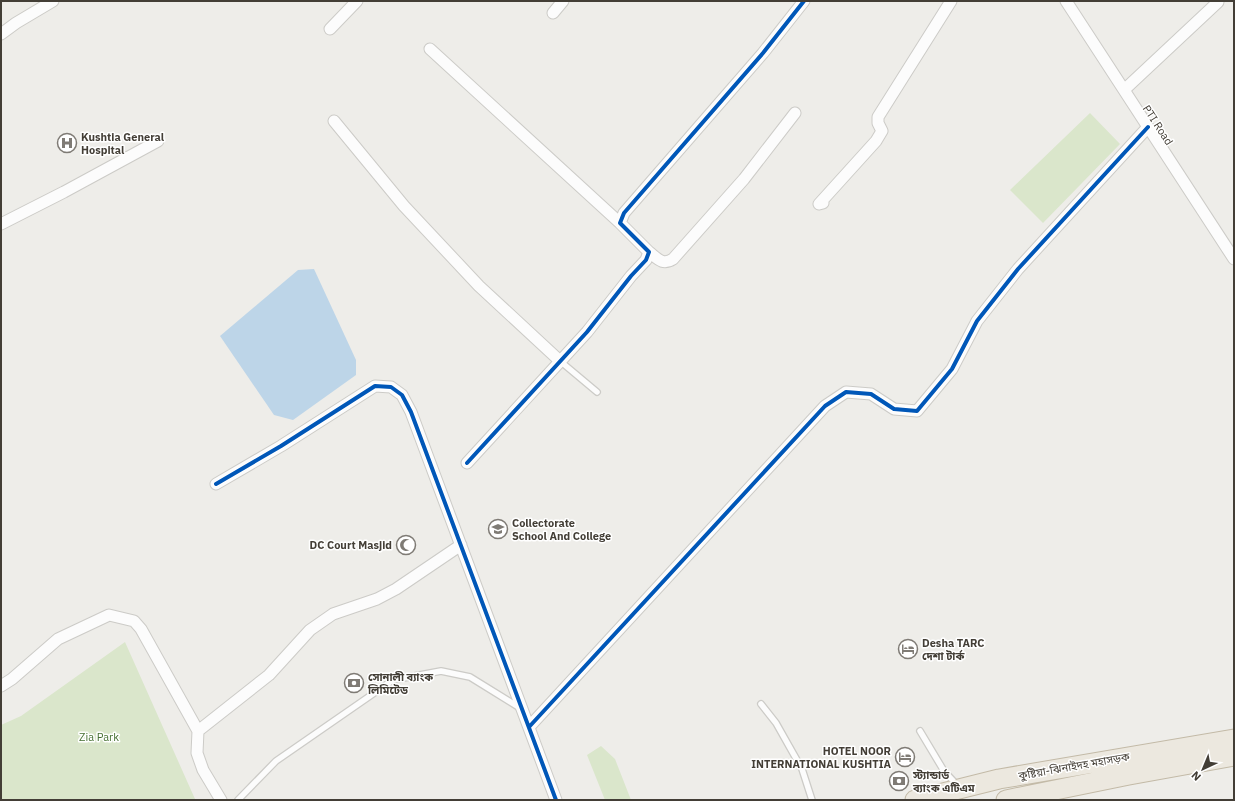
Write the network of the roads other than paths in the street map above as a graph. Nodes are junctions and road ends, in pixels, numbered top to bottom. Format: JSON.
{"nodes":[{"id":1,"x":53,"y":1,"type":"edge"},
{"id":2,"x":357,"y":1,"type":"edge"},
{"id":3,"x":563,"y":1,"type":"edge"},
{"id":4,"x":804,"y":1,"type":"edge"},
{"id":5,"x":952,"y":1,"type":"edge"},
{"id":6,"x":1066,"y":1,"type":"edge"},
{"id":7,"x":1218,"y":2,"type":"edge"},
{"id":8,"x":553,"y":13,"type":"dead end"},
{"id":9,"x":330,"y":29,"type":"dead end"},
{"id":10,"x":1,"y":34,"type":"edge"},
{"id":11,"x":430,"y":48,"type":"dead end"},
{"id":12,"x":1124,"y":90,"type":"junction"},
{"id":13,"x":795,"y":113,"type":"dead end"},
{"id":14,"x":334,"y":121,"type":"dead end"},
{"id":15,"x":1148,"y":127,"type":"junction"},
{"id":16,"x":158,"y":141,"type":"dead end"},
{"id":17,"x":823,"y":203,"type":"dead end"},
{"id":18,"x":620,"y":222,"type":"junction"},
{"id":19,"x":1,"y":224,"type":"edge"},
{"id":20,"x":649,"y":252,"type":"junction"},
{"id":21,"x":1234,"y":259,"type":"edge"},
{"id":22,"x":560,"y":361,"type":"junction"},
{"id":23,"x":597,"y":392,"type":"dead end"},
{"id":24,"x":467,"y":463,"type":"dead end"},
{"id":25,"x":216,"y":484,"type":"dead end"},
{"id":26,"x":461,"y":546,"type":"junction"},
{"id":27,"x":1,"y":686,"type":"edge"},
{"id":28,"x":761,"y":704,"type":"dead end"},
{"id":29,"x":522,"y":709,"type":"junction"},
{"id":30,"x":529,"y":727,"type":"junction"},
{"id":31,"x":198,"y":731,"type":"junction"},
{"id":32,"x":920,"y":731,"type":"dead end"},
{"id":33,"x":1234,"y":747,"type":"edge"},
{"id":34,"x":960,"y":789,"type":"junction"},
{"id":35,"x":221,"y":800,"type":"edge"},
{"id":36,"x":238,"y":800,"type":"edge"},
{"id":37,"x":556,"y":800,"type":"edge"},
{"id":38,"x":812,"y":800,"type":"edge"},
{"id":39,"x":915,"y":800,"type":"edge"},
{"id":40,"x":1006,"y":800,"type":"edge"}],
"edges":[{"from":1,"to":10,"type":"street"},
{"from":2,"to":9,"type":"street"},
{"from":3,"to":8,"type":"street"},
{"from":4,"to":18,"type":"street"},
{"from":5,"to":17,"type":"street"},
{"from":6,"to":12,"type":"street","name":"PTI Road"},
{"from":7,"to":12,"type":"street"},
{"from":11,"to":18,"type":"street"},
{"from":12,"to":15,"type":"street","name":"PTI Road"},
{"from":13,"to":20,"type":"street"},
{"from":14,"to":22,"type":"street"},
{"from":15,"to":21,"type":"street","name":"PTI Road"},
{"from":15,"to":30,"type":"street"},
{"from":16,"to":19,"type":"street"},
{"from":18,"to":20,"type":"street"},
{"from":20,"to":22,"type":"street"},
{"from":22,"to":23,"type":"lane"},
{"from":22,"to":24,"type":"street"},
{"from":25,"to":26,"type":"street"},
{"from":26,"to":29,"type":"street"},
{"from":26,"to":31,"type":"street"},
{"from":27,"to":31,"type":"street"},
{"from":28,"to":38,"type":"lane"},
{"from":29,"to":30,"type":"street"},
{"from":29,"to":36,"type":"lane"},
{"from":30,"to":37,"type":"street"},
{"from":31,"to":35,"type":"street"},
{"from":32,"to":34,"type":"lane"},
{"from":33,"to":34,"type":"highway","name":"কুষ্টিয়া-ঝিনাইদহ মহাসড়ক"},
{"from":33,"to":40,"type":"highway","name":"কুষ্টিয়া-ঝিনাইদহ মহাসড়ক"},
{"from":34,"to":39,"type":"highway","name":"কুষ্টিয়া-ঝিনাইদহ মহাসড়ক"}]}
